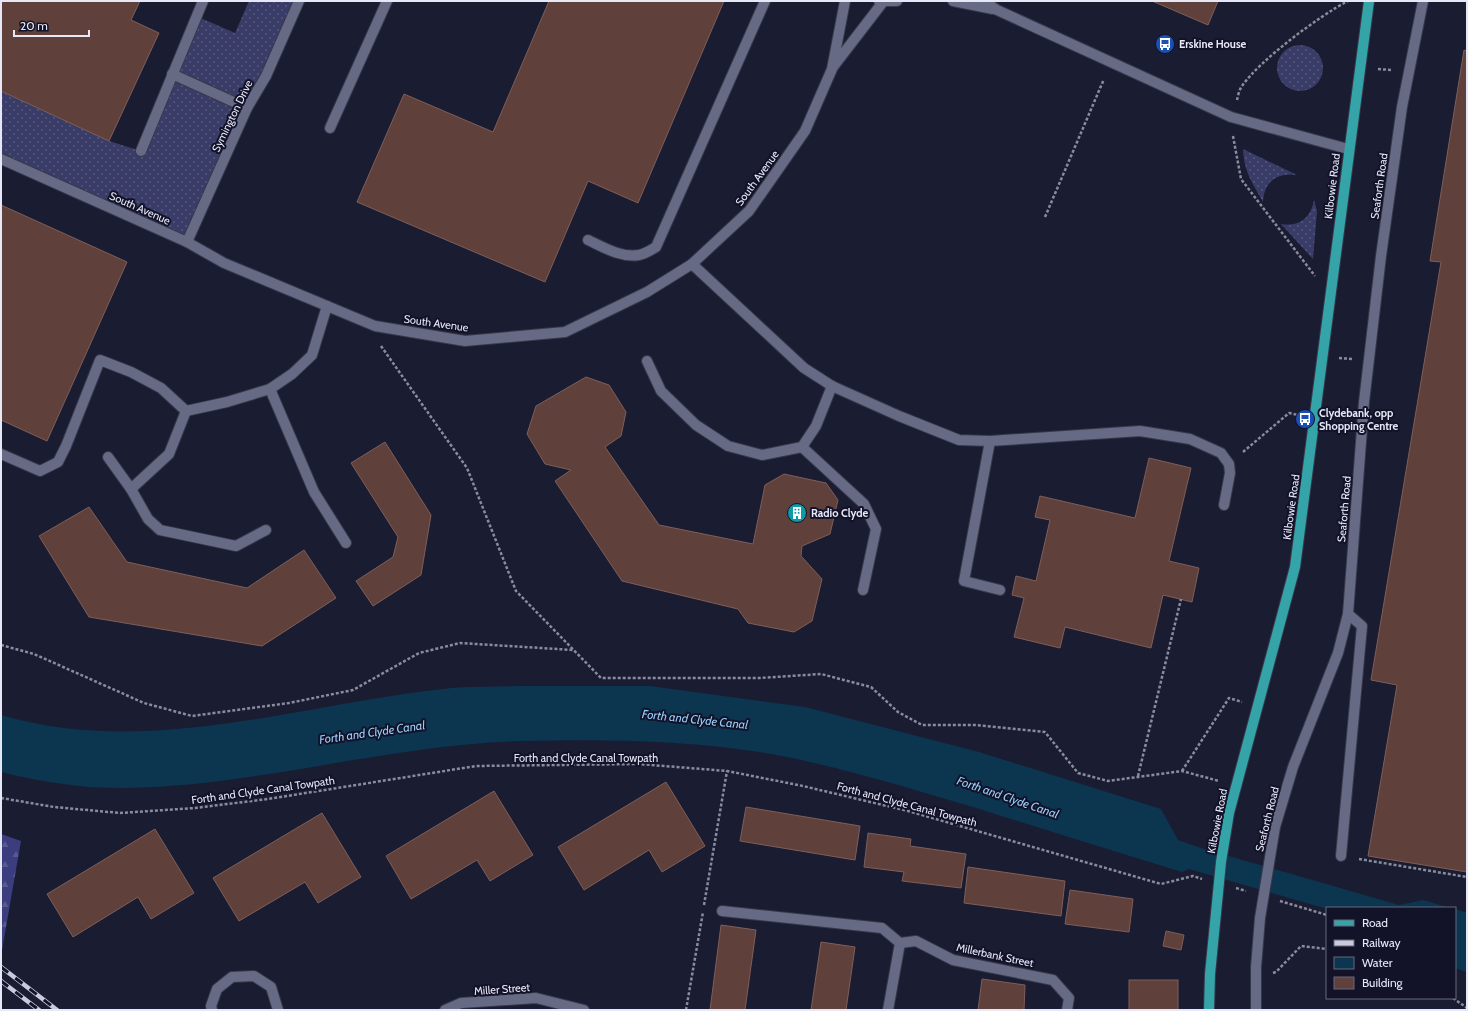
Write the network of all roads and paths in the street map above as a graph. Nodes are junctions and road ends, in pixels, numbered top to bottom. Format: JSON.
{"nodes":[{"id":1,"x":202,"y":1,"type":"edge"},
{"id":2,"x":299,"y":1,"type":"edge"},
{"id":3,"x":387,"y":1,"type":"edge"},
{"id":4,"x":765,"y":1,"type":"edge"},
{"id":5,"x":845,"y":1,"type":"edge"},
{"id":6,"x":897,"y":1,"type":"edge"},
{"id":7,"x":953,"y":1,"type":"edge"},
{"id":8,"x":984,"y":1,"type":"edge"},
{"id":9,"x":1348,"y":1,"type":"edge"},
{"id":10,"x":1369,"y":1,"type":"edge"},
{"id":11,"x":1423,"y":1,"type":"edge"},
{"id":12,"x":881,"y":2,"type":"edge"},
{"id":13,"x":997,"y":10,"type":"junction"},
{"id":14,"x":1111,"y":61,"type":"junction"},
{"id":15,"x":832,"y":69,"type":"junction"},
{"id":16,"x":172,"y":74,"type":"junction"},
{"id":17,"x":247,"y":108,"type":"junction"},
{"id":18,"x":1231,"y":117,"type":"junction"},
{"id":19,"x":330,"y":128,"type":"dead end"},
{"id":20,"x":1348,"y":148,"type":"junction"},
{"id":21,"x":141,"y":152,"type":"dead end"},
{"id":22,"x":1,"y":159,"type":"edge"},
{"id":23,"x":1046,"y":216,"type":"dead end"},
{"id":24,"x":588,"y":240,"type":"dead end"},
{"id":25,"x":187,"y":242,"type":"junction"},
{"id":26,"x":692,"y":264,"type":"junction"},
{"id":27,"x":1330,"y":295,"type":"junction"},
{"id":28,"x":327,"y":306,"type":"junction"},
{"id":29,"x":363,"y":321,"type":"junction"},
{"id":30,"x":1323,"y":356,"type":"junction"},
{"id":31,"x":647,"y":361,"type":"dead end"},
{"id":32,"x":1369,"y":361,"type":"junction"},
{"id":33,"x":832,"y":386,"type":"junction"},
{"id":34,"x":270,"y":390,"type":"junction"},
{"id":35,"x":186,"y":411,"type":"junction"},
{"id":36,"x":1316,"y":418,"type":"junction"},
{"id":37,"x":990,"y":441,"type":"junction"},
{"id":38,"x":802,"y":447,"type":"junction"},
{"id":39,"x":1,"y":454,"type":"edge"},
{"id":40,"x":108,"y":457,"type":"dead end"},
{"id":41,"x":1229,"y":464,"type":"junction"},
{"id":42,"x":131,"y":488,"type":"junction"},
{"id":43,"x":1224,"y":505,"type":"dead end"},
{"id":44,"x":266,"y":530,"type":"dead end"},
{"id":45,"x":346,"y":543,"type":"dead end"},
{"id":46,"x":863,"y":590,"type":"dead end"},
{"id":47,"x":1000,"y":590,"type":"dead end"},
{"id":48,"x":1181,"y":599,"type":"dead end"},
{"id":49,"x":1348,"y":614,"type":"junction"},
{"id":50,"x":1,"y":645,"type":"edge"},
{"id":51,"x":574,"y":650,"type":"junction"},
{"id":52,"x":1258,"y":707,"type":"junction"},
{"id":53,"x":727,"y":771,"type":"junction"},
{"id":54,"x":1182,"y":771,"type":"junction"},
{"id":55,"x":1138,"y":776,"type":"junction"},
{"id":56,"x":1236,"y":785,"type":"junction"},
{"id":57,"x":1,"y":798,"type":"edge"},
{"id":58,"x":1341,"y":856,"type":"joint"},
{"id":59,"x":1467,"y":877,"type":"edge"},
{"id":60,"x":1161,"y":884,"type":"dead end"},
{"id":61,"x":722,"y":911,"type":"dead end"},
{"id":62,"x":900,"y":943,"type":"junction"},
{"id":63,"x":1454,"y":999,"type":"edge"},
{"id":64,"x":1467,"y":1008,"type":"edge"},
{"id":65,"x":212,"y":1010,"type":"edge"},
{"id":66,"x":278,"y":1010,"type":"edge"},
{"id":67,"x":445,"y":1010,"type":"edge"},
{"id":68,"x":584,"y":1010,"type":"edge"},
{"id":69,"x":686,"y":1010,"type":"edge"},
{"id":70,"x":888,"y":1010,"type":"edge"},
{"id":71,"x":1067,"y":1010,"type":"edge"},
{"id":72,"x":1209,"y":1010,"type":"edge"},
{"id":73,"x":1256,"y":1010,"type":"edge"}],
"edges":[{"from":1,"to":16,"type":"street"},
{"from":2,"to":17,"type":"street","name":"Symington Drive"},
{"from":3,"to":19,"type":"street"},
{"from":4,"to":24,"type":"street"},
{"from":5,"to":15,"type":"street","name":"South Avenue"},
{"from":6,"to":12,"type":"street"},
{"from":7,"to":13,"type":"street"},
{"from":8,"to":13,"type":"street"},
{"from":9,"to":18,"type":"path"},
{"from":10,"to":20,"type":"main road","name":"Kilbowie Road"},
{"from":11,"to":32,"type":"street","name":"Seaforth Road"},
{"from":12,"to":15,"type":"street","name":"South Avenue"},
{"from":13,"to":14,"type":"street"},
{"from":14,"to":18,"type":"street"},
{"from":14,"to":23,"type":"path"},
{"from":15,"to":26,"type":"street","name":"South Avenue"},
{"from":16,"to":17,"type":"street"},
{"from":16,"to":21,"type":"street"},
{"from":17,"to":25,"type":"street","name":"Symington Drive"},
{"from":18,"to":20,"type":"street"},
{"from":18,"to":27,"type":"path"},
{"from":20,"to":27,"type":"main road","name":"Kilbowie Road"},
{"from":22,"to":25,"type":"street","name":"South Avenue"},
{"from":25,"to":28,"type":"street","name":"South Avenue"},
{"from":26,"to":29,"type":"street","name":"South Avenue"},
{"from":26,"to":33,"type":"street"},
{"from":27,"to":30,"type":"main road","name":"Kilbowie Road"},
{"from":28,"to":29,"type":"street","name":"South Avenue"},
{"from":28,"to":34,"type":"street"},
{"from":29,"to":51,"type":"path"},
{"from":30,"to":32,"type":"path"},
{"from":30,"to":36,"type":"main road","name":"Kilbowie Road"},
{"from":31,"to":38,"type":"street"},
{"from":32,"to":49,"type":"street","name":"Seaforth Road"},
{"from":33,"to":37,"type":"street"},
{"from":33,"to":38,"type":"street"},
{"from":34,"to":35,"type":"street"},
{"from":34,"to":45,"type":"street"},
{"from":35,"to":39,"type":"street"},
{"from":35,"to":42,"type":"street"},
{"from":36,"to":41,"type":"path"},
{"from":36,"to":52,"type":"main road","name":"Kilbowie Road"},
{"from":37,"to":41,"type":"street"},
{"from":37,"to":47,"type":"street"},
{"from":38,"to":46,"type":"street"},
{"from":40,"to":42,"type":"street"},
{"from":41,"to":43,"type":"street"},
{"from":42,"to":44,"type":"street"},
{"from":48,"to":55,"type":"path"},
{"from":49,"to":58,"type":"street"},
{"from":49,"to":73,"type":"street","name":"Seaforth Road","bridge":true},
{"from":50,"to":51,"type":"path"},
{"from":51,"to":55,"type":"path"},
{"from":52,"to":54,"type":"path"},
{"from":52,"to":56,"type":"main road","name":"Kilbowie Road"},
{"from":53,"to":57,"type":"path","name":"Forth and Clyde Canal Towpath"},
{"from":53,"to":60,"type":"path","name":"Forth and Clyde Canal Towpath"},
{"from":53,"to":69,"type":"path"},
{"from":54,"to":55,"type":"path"},
{"from":54,"to":56,"type":"path"},
{"from":56,"to":72,"type":"main road","name":"Kilbowie Road","bridge":true},
{"from":58,"to":59,"type":"path"},
{"from":61,"to":62,"type":"street"},
{"from":62,"to":70,"type":"street"},
{"from":62,"to":71,"type":"street","name":"Millerbank Street"},
{"from":63,"to":64,"type":"path"},
{"from":65,"to":66,"type":"street"},
{"from":67,"to":68,"type":"street","name":"Miller Street"}]}
